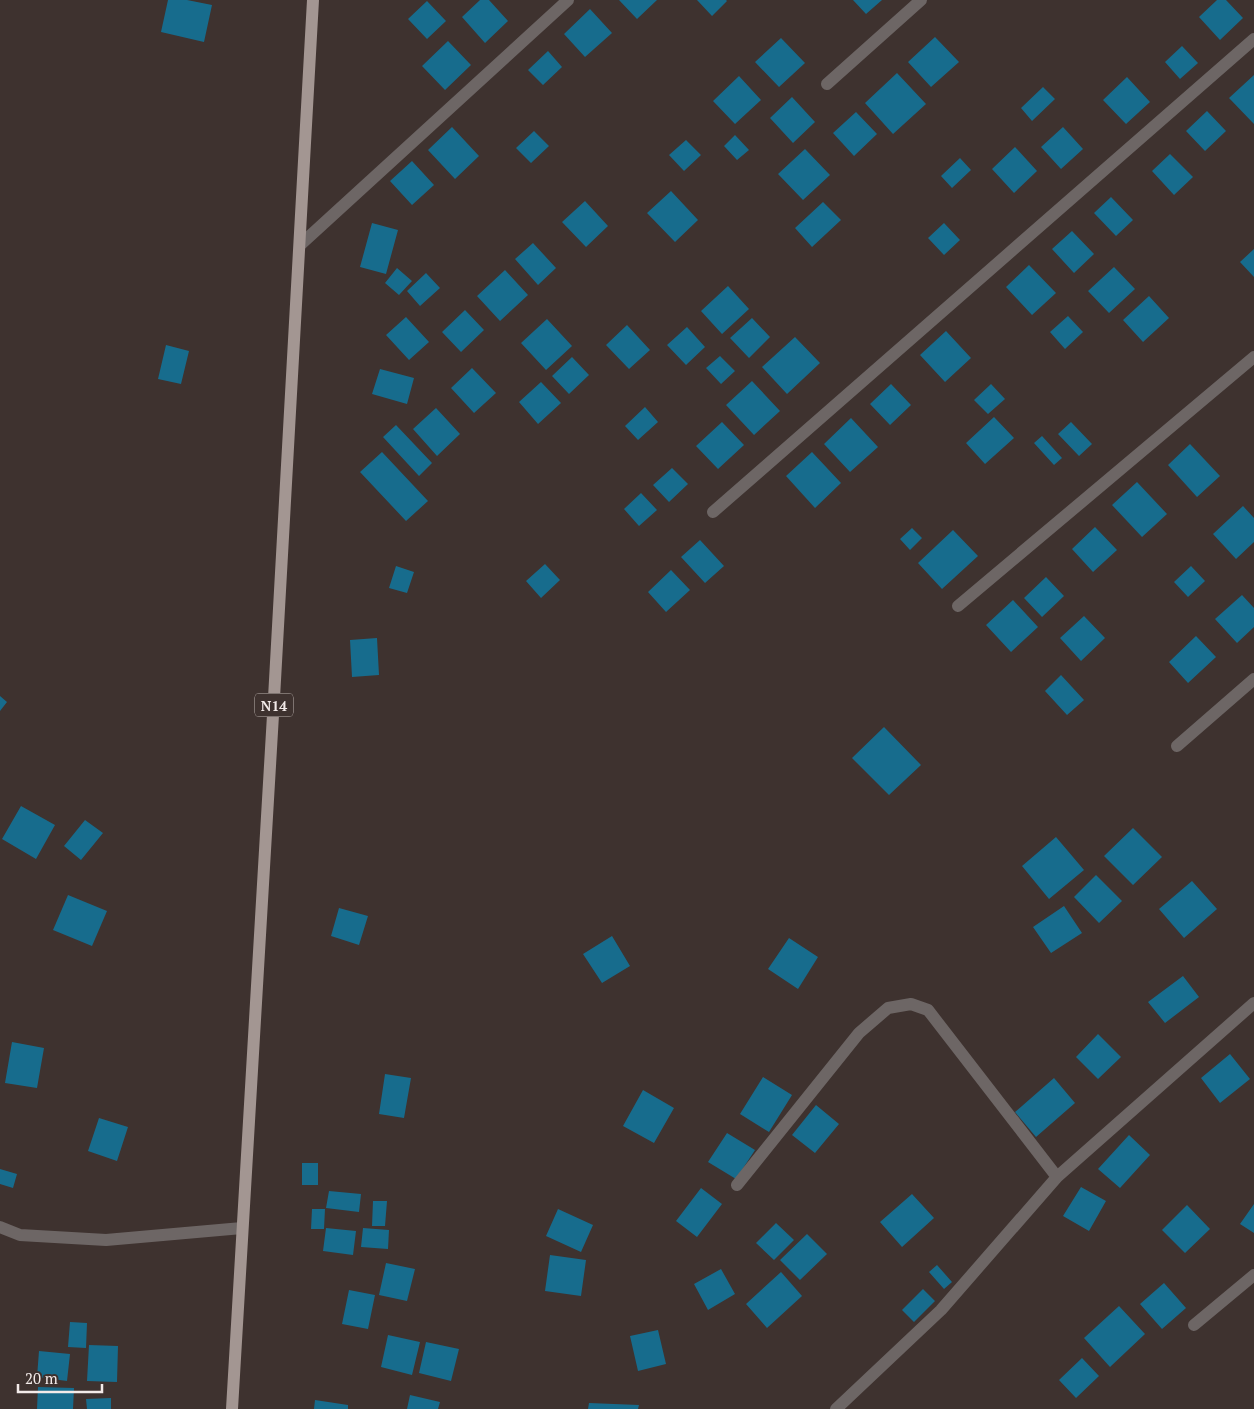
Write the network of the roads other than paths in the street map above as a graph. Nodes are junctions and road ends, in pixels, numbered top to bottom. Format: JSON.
{"nodes":[{"id":1,"x":313,"y":0,"type":"edge"},
{"id":2,"x":568,"y":0,"type":"edge"},
{"id":3,"x":921,"y":0,"type":"edge"},
{"id":4,"x":1254,"y":40,"type":"edge"},
{"id":5,"x":827,"y":84,"type":"dead end"},
{"id":6,"x":300,"y":246,"type":"junction"},
{"id":7,"x":1254,"y":357,"type":"edge"},
{"id":8,"x":713,"y":512,"type":"dead end"},
{"id":9,"x":958,"y":606,"type":"dead end"},
{"id":10,"x":1254,"y":680,"type":"edge"},
{"id":11,"x":1177,"y":746,"type":"dead end"},
{"id":12,"x":1254,"y":1003,"type":"edge"},
{"id":13,"x":1057,"y":1177,"type":"junction"},
{"id":14,"x":737,"y":1185,"type":"dead end"},
{"id":15,"x":0,"y":1226,"type":"edge"},
{"id":16,"x":242,"y":1228,"type":"junction"},
{"id":17,"x":1254,"y":1275,"type":"edge"},
{"id":18,"x":1194,"y":1326,"type":"dead end"},
{"id":19,"x":232,"y":1409,"type":"edge"},
{"id":20,"x":836,"y":1409,"type":"edge"}],
"edges":[{"from":1,"to":6,"type":"main road","number":"N14"},
{"from":2,"to":6,"type":"street"},
{"from":3,"to":5,"type":"street"},
{"from":4,"to":8,"type":"street"},
{"from":6,"to":16,"type":"main road","number":"N14"},
{"from":7,"to":9,"type":"street"},
{"from":10,"to":11,"type":"street"},
{"from":12,"to":13,"type":"street"},
{"from":13,"to":14,"type":"street"},
{"from":13,"to":20,"type":"street"},
{"from":15,"to":16,"type":"street"},
{"from":16,"to":19,"type":"main road","number":"N14"},
{"from":17,"to":18,"type":"street"}]}
